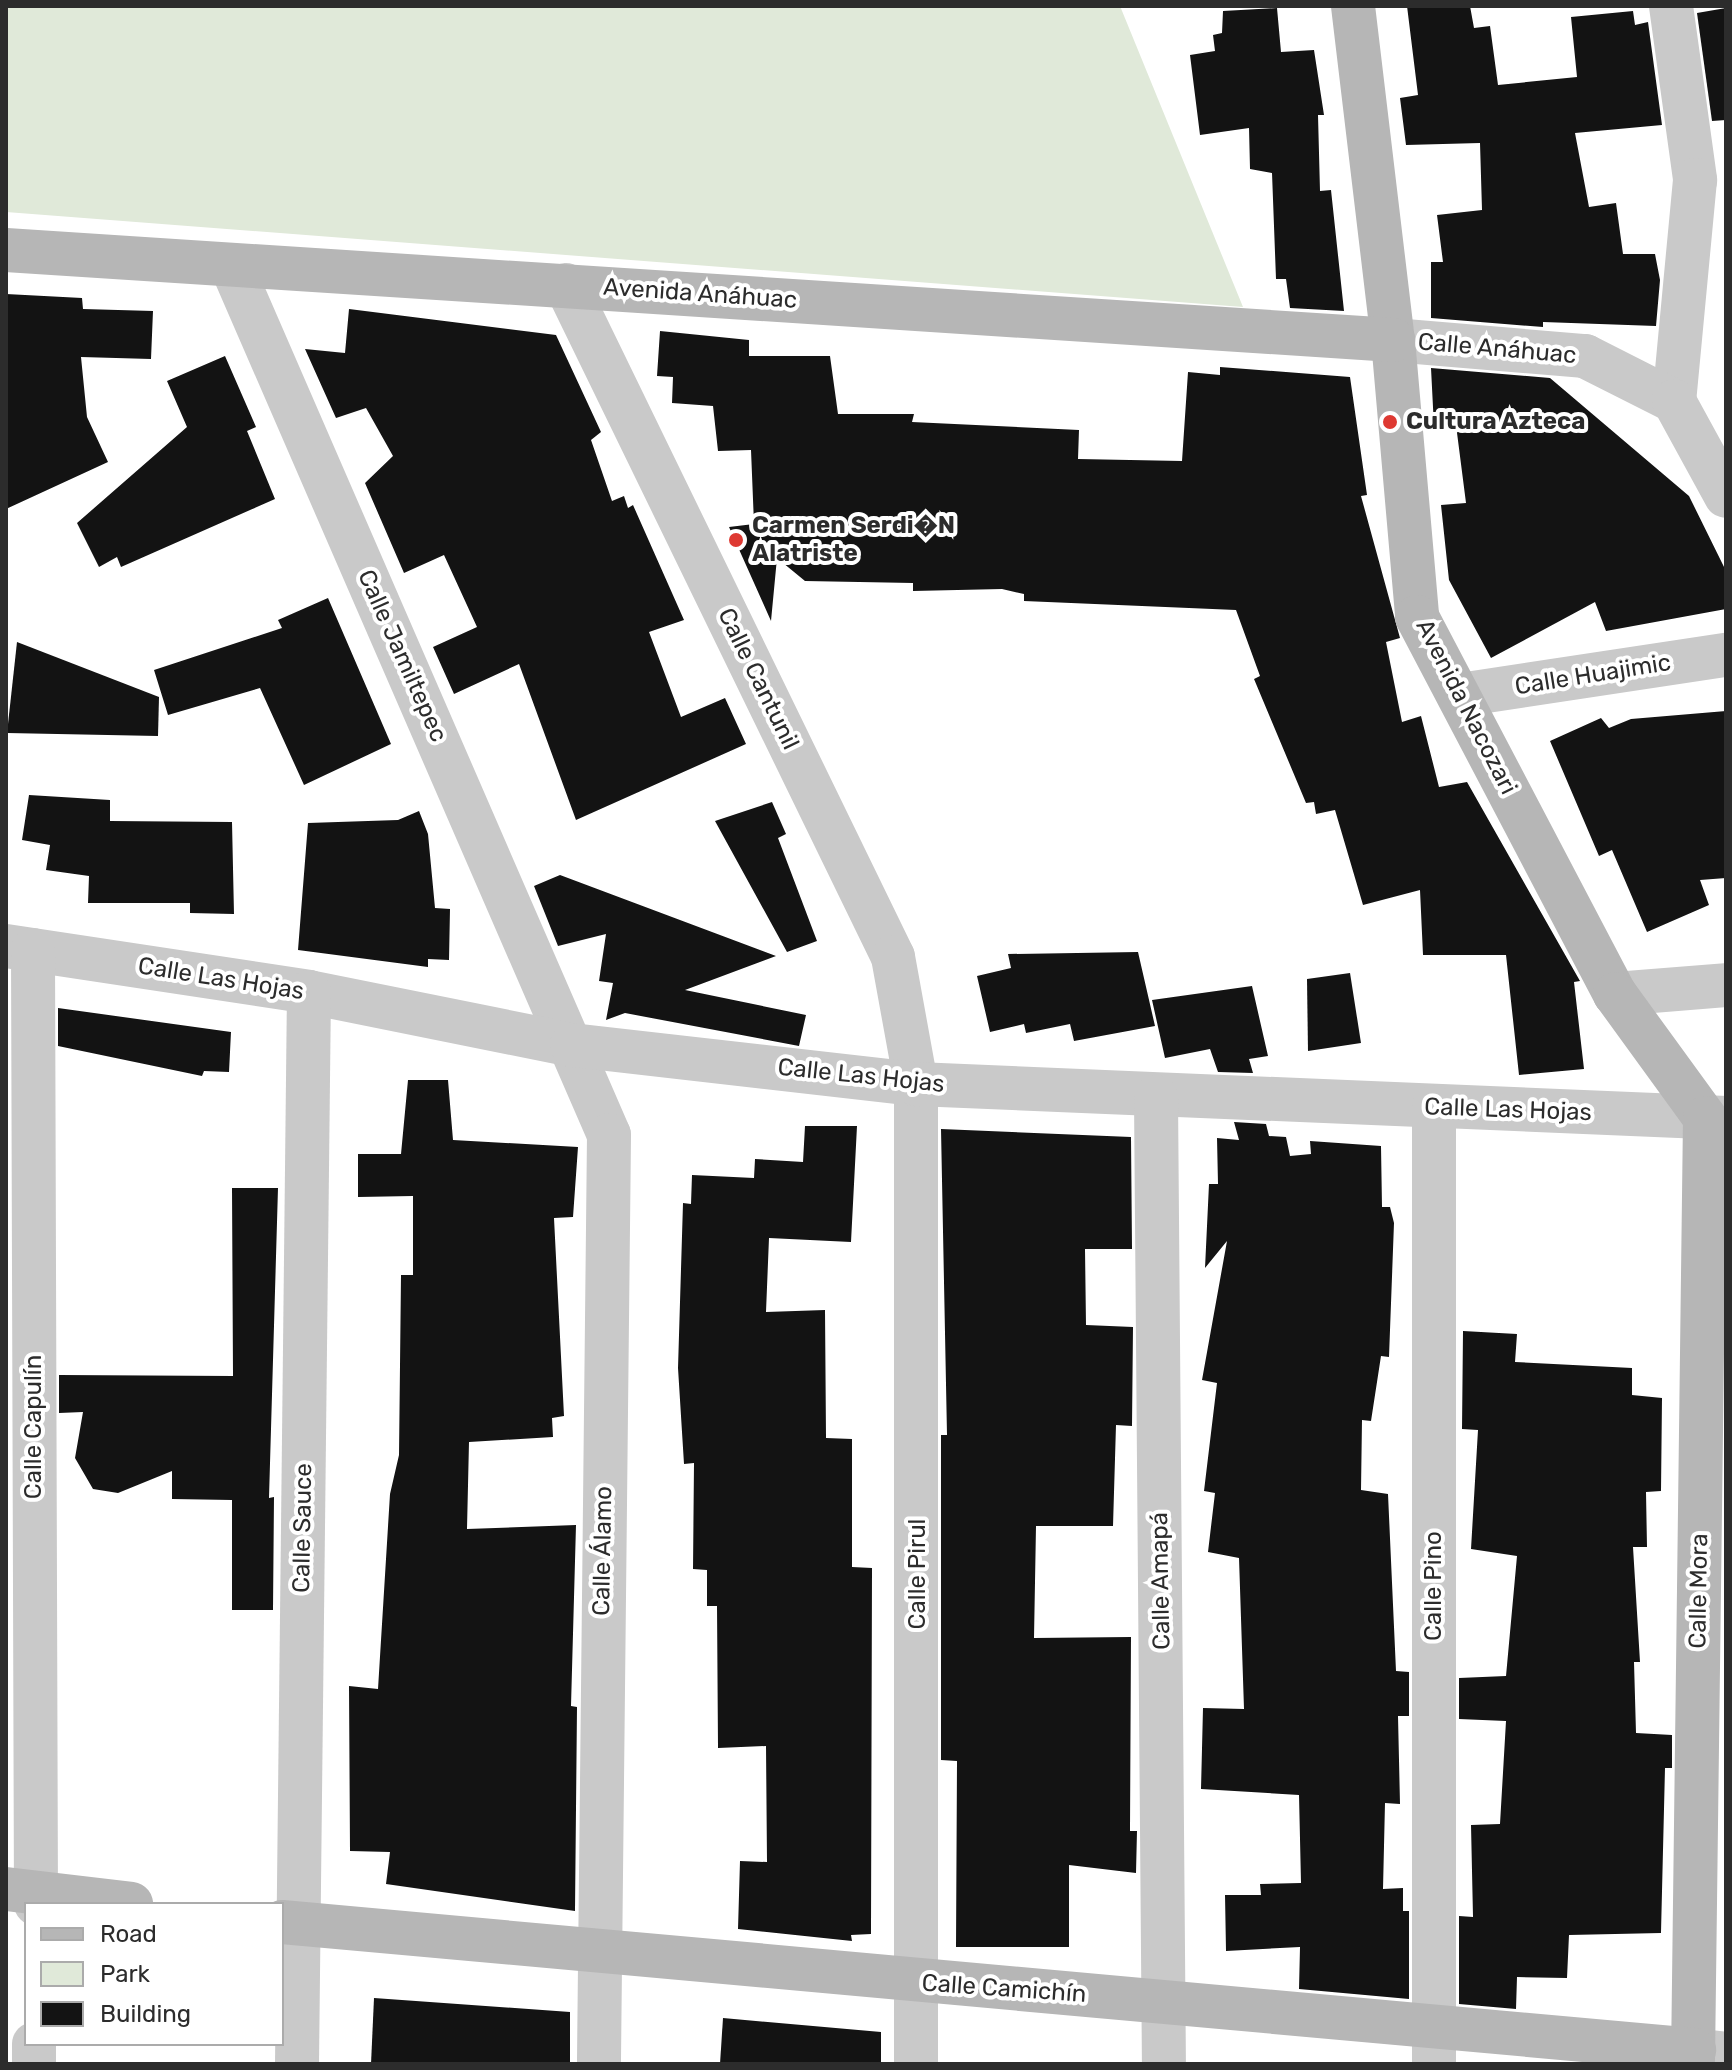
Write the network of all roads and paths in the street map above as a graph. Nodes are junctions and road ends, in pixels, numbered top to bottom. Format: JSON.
{"nodes":[{"id":1,"x":1353,"y":6,"type":"edge"},
{"id":2,"x":1671,"y":6,"type":"edge"},
{"id":3,"x":6,"y":250,"type":"edge"},
{"id":4,"x":232,"y":267,"type":"junction"},
{"id":5,"x":566,"y":285,"type":"junction"},
{"id":6,"x":1393,"y":340,"type":"junction"},
{"id":7,"x":1674,"y":401,"type":"junction"},
{"id":8,"x":1726,"y":496,"type":"edge"},
{"id":9,"x":1726,"y":655,"type":"edge"},
{"id":10,"x":1460,"y":695,"type":"junction"},
{"id":11,"x":19,"y":948,"type":"edge"},
{"id":12,"x":1726,"y":985,"type":"edge"},
{"id":13,"x":309,"y":992,"type":"junction"},
{"id":14,"x":1615,"y":994,"type":"junction"},
{"id":15,"x":572,"y":1045,"type":"junction"},
{"id":16,"x":916,"y":1084,"type":"junction"},
{"id":17,"x":1156,"y":1097,"type":"junction"},
{"id":18,"x":1434,"y":1107,"type":"junction"},
{"id":19,"x":1716,"y":1118,"type":"edge"},
{"id":20,"x":26,"y":1895,"type":"edge"},
{"id":21,"x":108,"y":1902,"type":"edge"},
{"id":22,"x":291,"y":1923,"type":"edge"},
{"id":23,"x":598,"y":1954,"type":"junction"},
{"id":24,"x":919,"y":1984,"type":"junction"},
{"id":25,"x":1165,"y":2000,"type":"junction"},
{"id":26,"x":1435,"y":2047,"type":"edge"},
{"id":27,"x":1704,"y":2056,"type":"edge"},
{"id":28,"x":297,"y":2064,"type":"edge"},
{"id":29,"x":599,"y":2064,"type":"edge"},
{"id":30,"x":916,"y":2064,"type":"edge"},
{"id":31,"x":1164,"y":2064,"type":"edge"}],
"edges":[{"from":1,"to":6,"type":"street","name":"Avenida Nacozari"},
{"from":2,"to":7,"type":"street"},
{"from":3,"to":4,"type":"street","name":"Avenida Anáhuac"},
{"from":4,"to":5,"type":"street","name":"Avenida Anáhuac"},
{"from":4,"to":15,"type":"street","name":"Calle Jamiltepec"},
{"from":5,"to":6,"type":"street","name":"Avenida Anáhuac"},
{"from":5,"to":16,"type":"street","name":"Calle Cantunil"},
{"from":6,"to":7,"type":"street","name":"Calle Anáhuac"},
{"from":6,"to":10,"type":"street","name":"Avenida Nacozari"},
{"from":7,"to":8,"type":"street"},
{"from":9,"to":10,"type":"street","name":"Calle Huajimic"},
{"from":10,"to":14,"type":"street","name":"Avenida Nacozari"},
{"from":11,"to":13,"type":"street","name":"Calle Las Hojas"},
{"from":11,"to":20,"type":"street","name":"Calle Capulín"},
{"from":12,"to":14,"type":"street"},
{"from":13,"to":15,"type":"street","name":"Calle Las Hojas"},
{"from":13,"to":22,"type":"street","name":"Calle Sauce"},
{"from":14,"to":19,"type":"street","name":"Avenida Nacozari"},
{"from":15,"to":16,"type":"street","name":"Calle Las Hojas"},
{"from":15,"to":23,"type":"street","name":"Calle Álamo"},
{"from":16,"to":17,"type":"street","name":"Calle Las Hojas"},
{"from":16,"to":24,"type":"street","name":"Calle Pirul"},
{"from":17,"to":18,"type":"street","name":"Calle Las Hojas"},
{"from":17,"to":25,"type":"street","name":"Calle Amapá"},
{"from":18,"to":19,"type":"street","name":"Calle Las Hojas"},
{"from":18,"to":26,"type":"street","name":"Calle Pino"},
{"from":19,"to":27,"type":"street","name":"Calle Mora"},
{"from":20,"to":21,"type":"street"},
{"from":22,"to":23,"type":"street","name":"Calle Camichín"},
{"from":22,"to":28,"type":"street","name":"Calle Sauce"},
{"from":23,"to":24,"type":"street","name":"Calle Camichín"},
{"from":23,"to":29,"type":"street","name":"Calle Álamo"},
{"from":24,"to":25,"type":"street","name":"Calle Camichín"},
{"from":24,"to":30,"type":"street","name":"Calle Pirul"},
{"from":25,"to":26,"type":"street","name":"Calle Camichín"},
{"from":25,"to":31,"type":"street","name":"Calle Amapá"},
{"from":26,"to":27,"type":"street","name":"Calle Camichín"}]}
